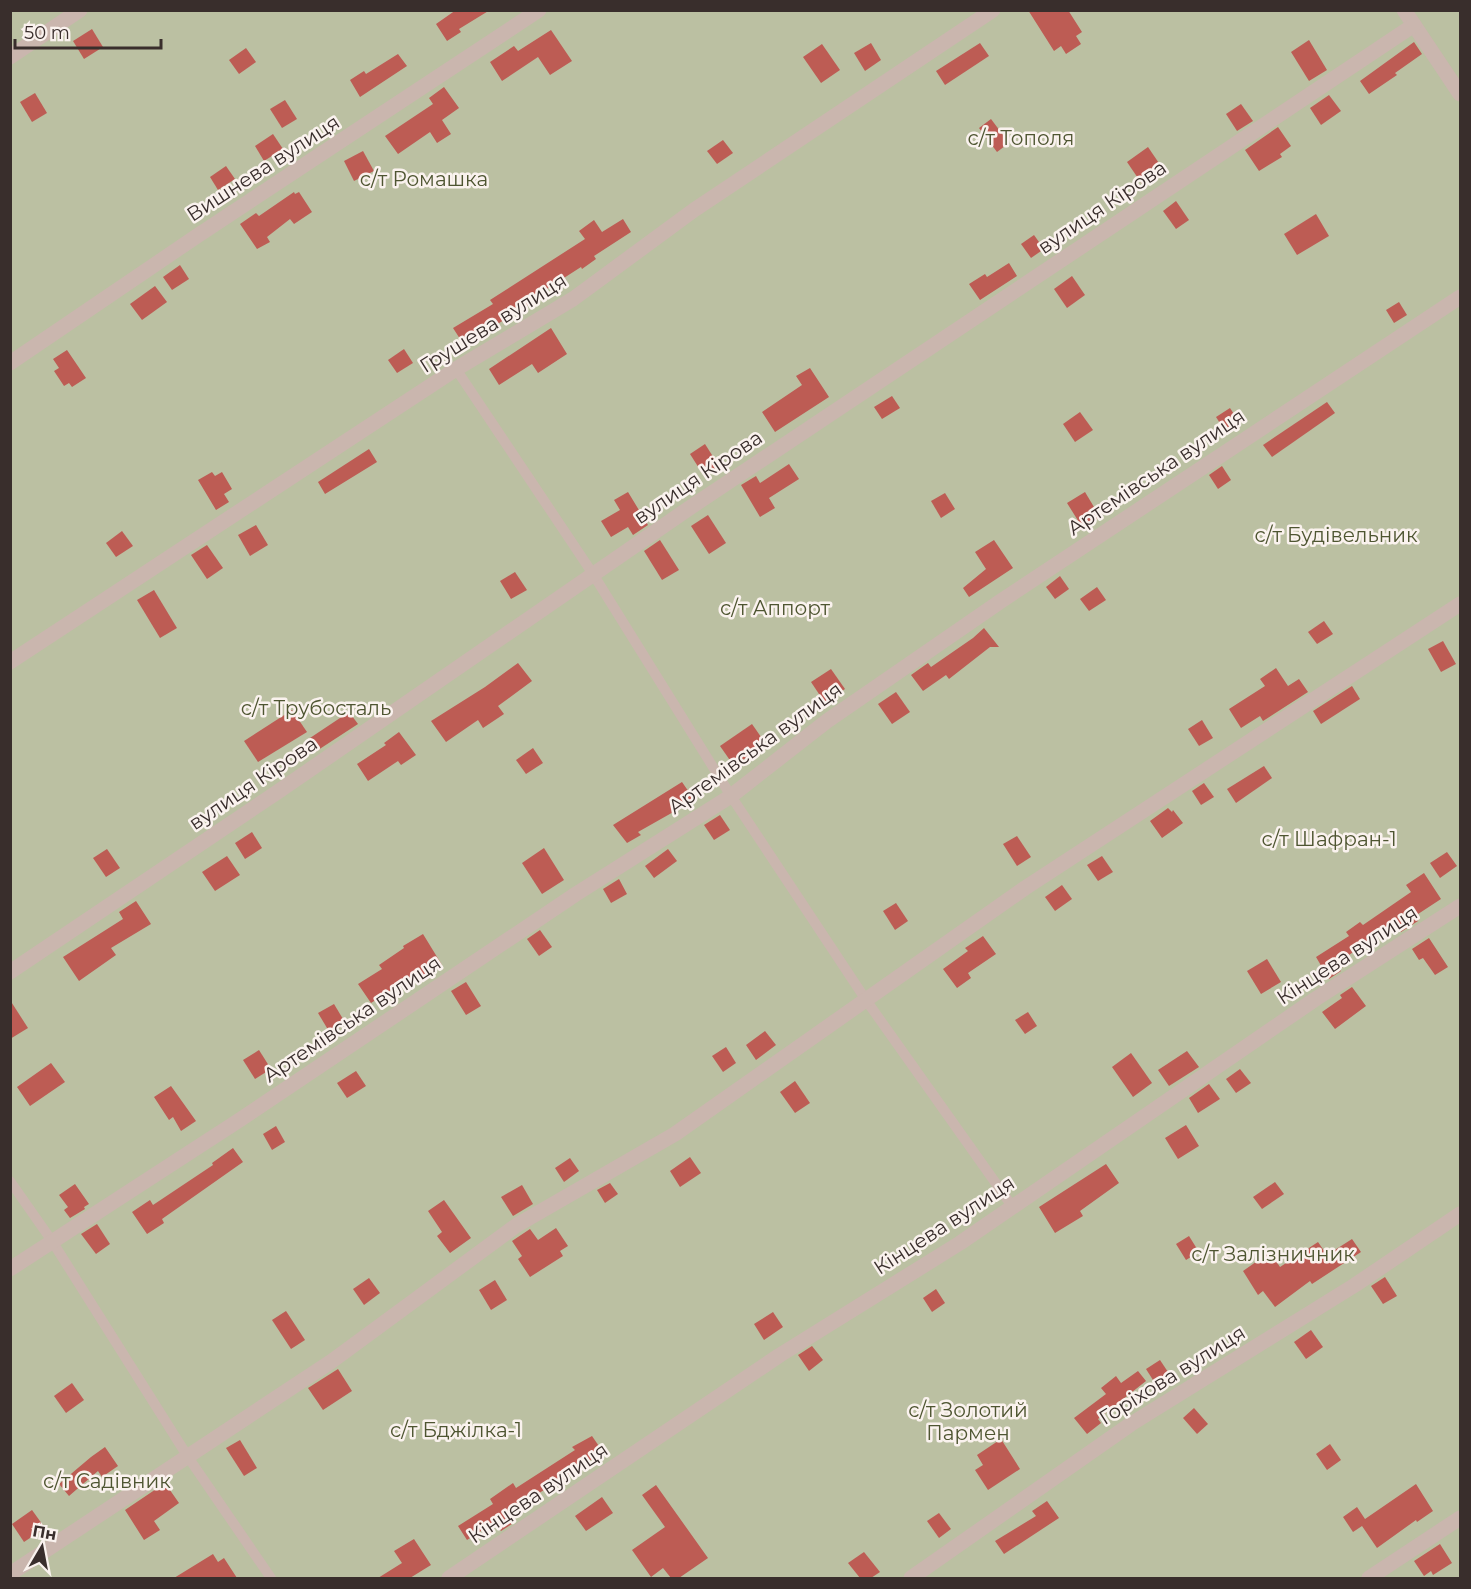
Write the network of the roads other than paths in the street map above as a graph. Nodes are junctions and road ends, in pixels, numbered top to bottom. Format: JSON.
{"nodes":[{"id":1,"x":80,"y":10,"type":"edge"},
{"id":2,"x":539,"y":10,"type":"edge"},
{"id":3,"x":993,"y":10,"type":"edge"},
{"id":4,"x":1404,"y":10,"type":"edge"},
{"id":5,"x":1414,"y":25,"type":"junction"},
{"id":6,"x":10,"y":57,"type":"edge"},
{"id":7,"x":1461,"y":93,"type":"edge"},
{"id":8,"x":1461,"y":297,"type":"edge"},
{"id":9,"x":10,"y":363,"type":"edge"},
{"id":10,"x":456,"y":369,"type":"junction"},
{"id":11,"x":593,"y":574,"type":"junction"},
{"id":12,"x":1461,"y":604,"type":"edge"},
{"id":13,"x":10,"y":662,"type":"edge"},
{"id":14,"x":730,"y":796,"type":"junction"},
{"id":15,"x":1461,"y":906,"type":"edge"},
{"id":16,"x":10,"y":972,"type":"edge"},
{"id":17,"x":866,"y":1000,"type":"junction"},
{"id":18,"x":10,"y":1181,"type":"edge"},
{"id":19,"x":1012,"y":1206,"type":"junction"},
{"id":20,"x":1461,"y":1214,"type":"edge"},
{"id":21,"x":52,"y":1241,"type":"junction"},
{"id":22,"x":10,"y":1269,"type":"edge"},
{"id":23,"x":188,"y":1457,"type":"junction"},
{"id":24,"x":1461,"y":1518,"type":"edge"},
{"id":25,"x":10,"y":1574,"type":"edge"},
{"id":26,"x":271,"y":1578,"type":"edge"},
{"id":27,"x":449,"y":1578,"type":"edge"},
{"id":28,"x":911,"y":1578,"type":"edge"},
{"id":29,"x":1370,"y":1578,"type":"edge"}],
"edges":[{"from":1,"to":6,"type":"street"},
{"from":2,"to":9,"type":"street","name":"Вишнева вулиця"},
{"from":3,"to":10,"type":"street","name":"Грушева вулиця"},
{"from":4,"to":5,"type":"street"},
{"from":5,"to":7,"type":"street"},
{"from":5,"to":11,"type":"street","name":"вулиця Кірова"},
{"from":8,"to":14,"type":"street","name":"Артемівська вулиця"},
{"from":10,"to":11,"type":"lane"},
{"from":10,"to":13,"type":"street","name":"Грушева вулиця"},
{"from":11,"to":14,"type":"lane"},
{"from":11,"to":16,"type":"street","name":"вулиця Кірова"},
{"from":12,"to":17,"type":"street"},
{"from":14,"to":17,"type":"lane"},
{"from":14,"to":21,"type":"street","name":"Артемівська вулиця"},
{"from":15,"to":19,"type":"street","name":"Кінцева вулиця"},
{"from":17,"to":19,"type":"lane"},
{"from":17,"to":23,"type":"street"},
{"from":18,"to":21,"type":"lane"},
{"from":19,"to":27,"type":"street","name":"Кінцева вулиця"},
{"from":20,"to":28,"type":"street","name":"Горіхова вулиця"},
{"from":21,"to":22,"type":"street","name":"Артемівська вулиця"},
{"from":21,"to":23,"type":"lane"},
{"from":23,"to":25,"type":"street"},
{"from":23,"to":26,"type":"lane"},
{"from":24,"to":29,"type":"street"}]}
